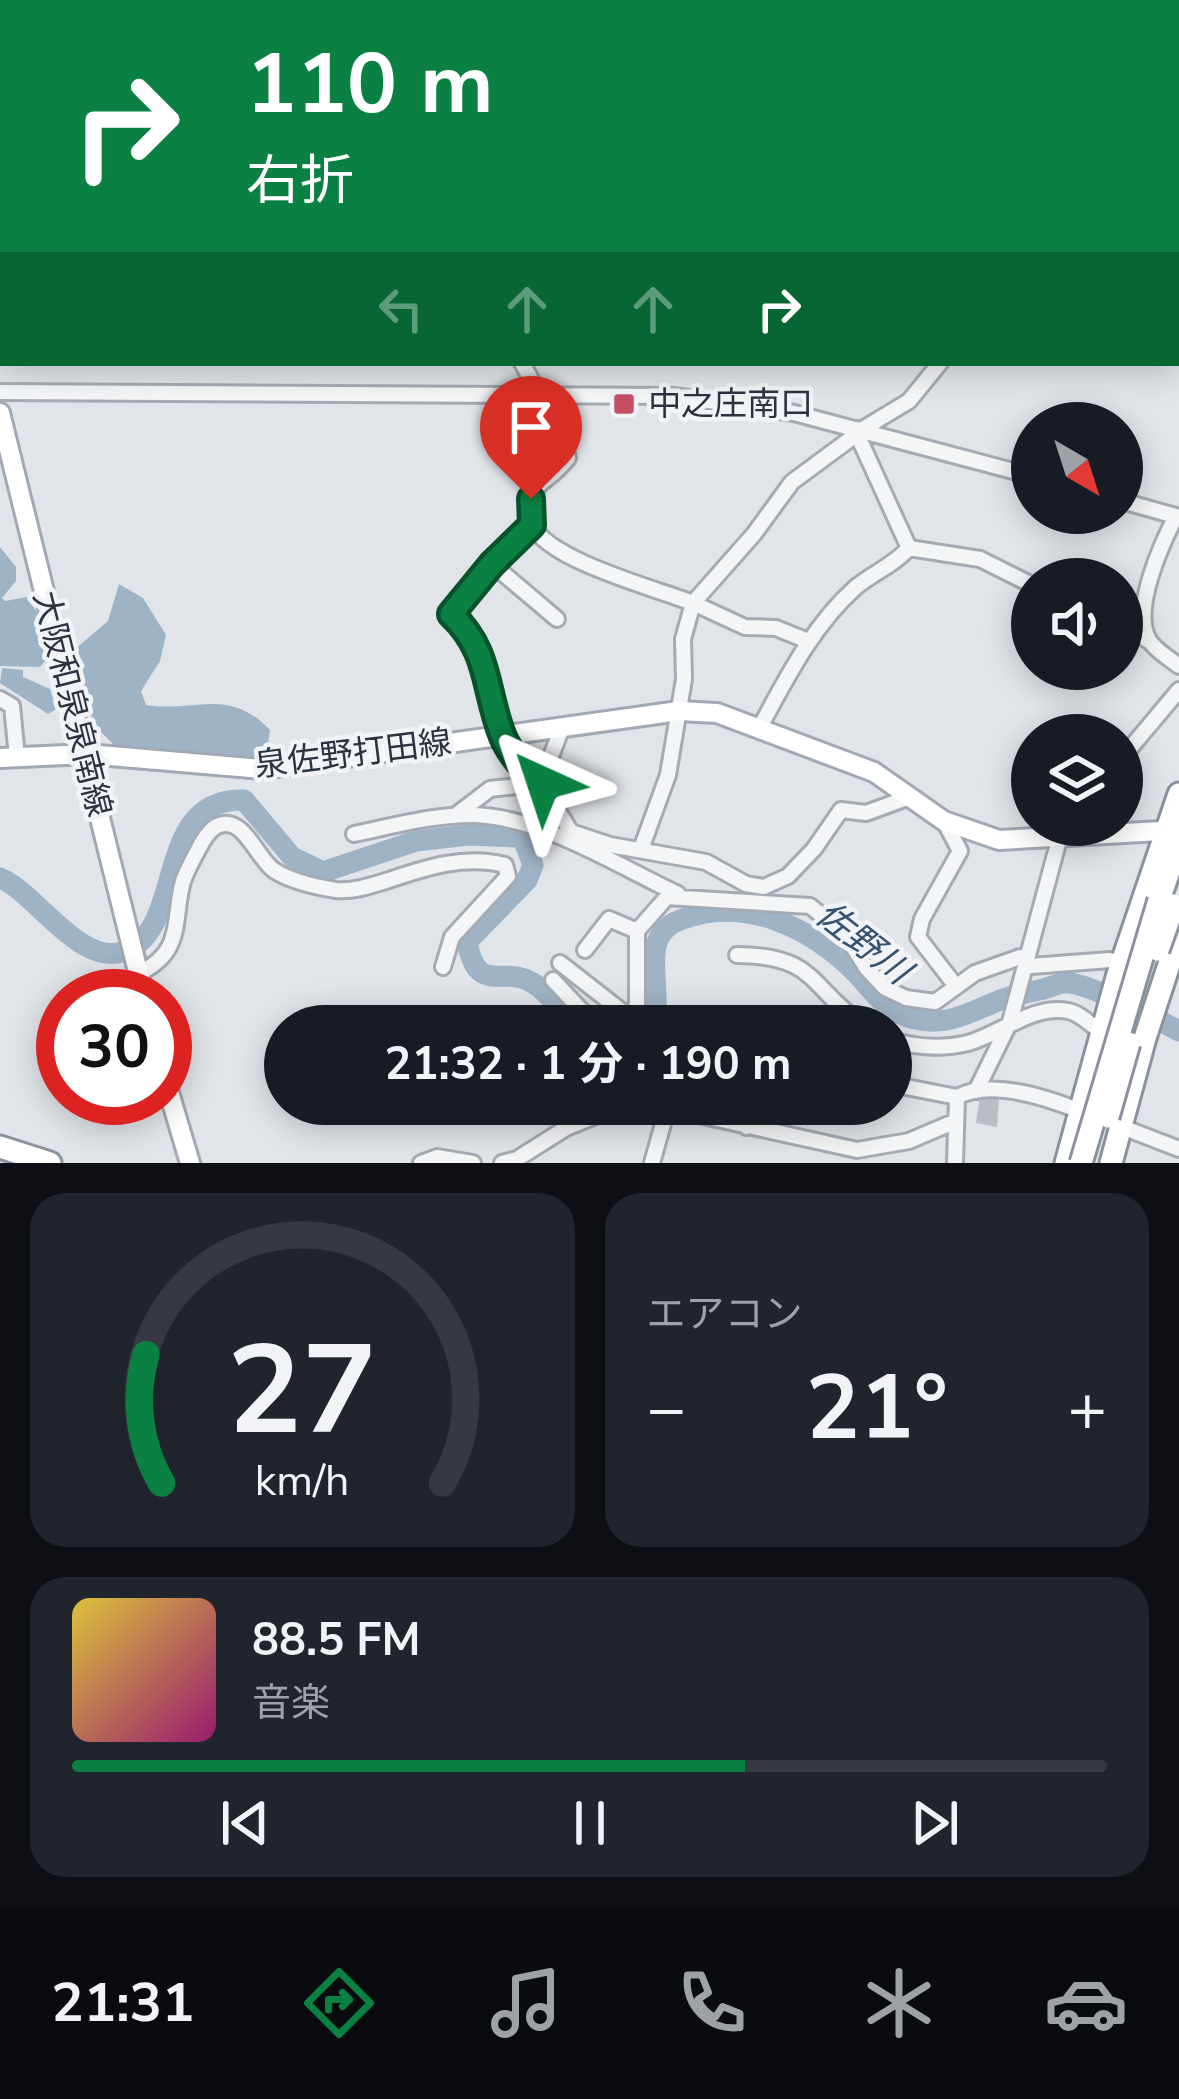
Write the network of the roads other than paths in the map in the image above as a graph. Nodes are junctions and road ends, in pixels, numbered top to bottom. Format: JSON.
{"nodes":[{"id":1,"x":524,"y":366,"type":"edge"},
{"id":2,"x":937,"y":366,"type":"edge"},
{"id":3,"x":0,"y":392,"type":"edge"},
{"id":4,"x":541,"y":396,"type":"junction"},
{"id":5,"x":0,"y":413,"type":"edge"},
{"id":6,"x":858,"y":431,"type":"junction"},
{"id":7,"x":1011,"y":471,"type":"edge"},
{"id":8,"x":1143,"y":507,"type":"edge"},
{"id":9,"x":1177,"y":516,"type":"edge"},
{"id":10,"x":532,"y":525,"type":"junction"},
{"id":11,"x":909,"y":548,"type":"junction"},
{"id":12,"x":492,"y":564,"type":"junction"},
{"id":13,"x":1011,"y":574,"type":"edge"},
{"id":14,"x":693,"y":603,"type":"junction"},
{"id":15,"x":556,"y":619,"type":"dead end"},
{"id":16,"x":1143,"y":636,"type":"edge"},
{"id":17,"x":808,"y":641,"type":"junction"},
{"id":18,"x":1150,"y":641,"type":"junction"},
{"id":19,"x":1179,"y":666,"type":"edge"},
{"id":20,"x":1179,"y":690,"type":"edge"},
{"id":21,"x":0,"y":699,"type":"edge"},
{"id":22,"x":679,"y":710,"type":"junction"},
{"id":23,"x":759,"y":729,"type":"junction"},
{"id":24,"x":561,"y":730,"type":"junction"},
{"id":25,"x":1143,"y":733,"type":"edge"},
{"id":26,"x":502,"y":734,"type":"junction"},
{"id":27,"x":87,"y":754,"type":"junction"},
{"id":28,"x":8,"y":758,"type":"edge"},
{"id":29,"x":540,"y":783,"type":"junction"},
{"id":30,"x":1179,"y":794,"type":"edge"},
{"id":31,"x":907,"y":798,"type":"junction"},
{"id":32,"x":455,"y":815,"type":"junction"},
{"id":33,"x":944,"y":821,"type":"junction"},
{"id":34,"x":1143,"y":833,"type":"edge"},
{"id":35,"x":354,"y":834,"type":"dead end"},
{"id":36,"x":1174,"y":834,"type":"edge"},
{"id":37,"x":568,"y":836,"type":"junction"},
{"id":38,"x":1011,"y":838,"type":"edge"},
{"id":39,"x":1059,"y":846,"type":"edge"},
{"id":40,"x":641,"y":849,"type":"junction"},
{"id":41,"x":785,"y":877,"type":"junction"},
{"id":42,"x":683,"y":896,"type":"junction"},
{"id":43,"x":1171,"y":898,"type":"edge"},
{"id":44,"x":810,"y":906,"type":"junction"},
{"id":45,"x":637,"y":932,"type":"junction"},
{"id":46,"x":1179,"y":934,"type":"edge"},
{"id":47,"x":584,"y":950,"type":"dead end"},
{"id":48,"x":737,"y":955,"type":"dead end"},
{"id":49,"x":560,"y":963,"type":"dead end"},
{"id":50,"x":443,"y":967,"type":"dead end"},
{"id":51,"x":1025,"y":967,"type":"junction"},
{"id":52,"x":137,"y":969,"type":"joint"},
{"id":53,"x":1119,"y":969,"type":"junction"},
{"id":54,"x":553,"y":980,"type":"dead end"},
{"id":55,"x":585,"y":983,"type":"junction"},
{"id":56,"x":955,"y":986,"type":"junction"},
{"id":57,"x":572,"y":1000,"type":"junction"},
{"id":58,"x":577,"y":1005,"type":"edge"},
{"id":59,"x":610,"y":1005,"type":"edge"},
{"id":60,"x":637,"y":1005,"type":"edge"},
{"id":61,"x":837,"y":1005,"type":"edge"},
{"id":62,"x":1010,"y":1024,"type":"junction"},
{"id":63,"x":1102,"y":1025,"type":"junction"},
{"id":64,"x":912,"y":1044,"type":"edge"},
{"id":65,"x":912,"y":1088,"type":"edge"},
{"id":66,"x":976,"y":1090,"type":"junction"},
{"id":67,"x":957,"y":1097,"type":"junction"},
{"id":68,"x":1079,"y":1111,"type":"junction"},
{"id":69,"x":956,"y":1120,"type":"junction"},
{"id":70,"x":179,"y":1125,"type":"edge"},
{"id":71,"x":573,"y":1125,"type":"edge"},
{"id":72,"x":663,"y":1125,"type":"edge"},
{"id":73,"x":739,"y":1125,"type":"edge"},
{"id":74,"x":1119,"y":1126,"type":"junction"},
{"id":75,"x":746,"y":1127,"type":"joint"},
{"id":76,"x":0,"y":1147,"type":"edge"},
{"id":77,"x":1179,"y":1149,"type":"edge"},
{"id":78,"x":50,"y":1163,"type":"edge"},
{"id":79,"x":190,"y":1163,"type":"edge"},
{"id":80,"x":421,"y":1163,"type":"edge"},
{"id":81,"x":473,"y":1163,"type":"edge"},
{"id":82,"x":502,"y":1163,"type":"edge"},
{"id":83,"x":652,"y":1163,"type":"edge"},
{"id":84,"x":955,"y":1163,"type":"edge"},
{"id":85,"x":1066,"y":1163,"type":"edge"},
{"id":86,"x":1081,"y":1163,"type":"edge"},
{"id":87,"x":1096,"y":1163,"type":"edge"},
{"id":88,"x":1111,"y":1163,"type":"edge"}],
"edges":[{"from":1,"to":4,"type":"street"},
{"from":2,"to":6,"type":"street"},
{"from":3,"to":4,"type":"street"},
{"from":4,"to":6,"type":"street"},
{"from":4,"to":10,"type":"street"},
{"from":5,"to":27,"type":"main road","name":"大阪和泉泉南線"},
{"from":6,"to":7,"type":"street"},
{"from":6,"to":11,"type":"street"},
{"from":6,"to":14,"type":"street"},
{"from":8,"to":9,"type":"street"},
{"from":9,"to":18,"type":"street"},
{"from":10,"to":12,"type":"street"},
{"from":10,"to":14,"type":"street"},
{"from":11,"to":13,"type":"street"},
{"from":11,"to":17,"type":"street"},
{"from":12,"to":15,"type":"street"},
{"from":12,"to":26,"type":"street"},
{"from":14,"to":17,"type":"street"},
{"from":14,"to":22,"type":"street"},
{"from":16,"to":18,"type":"street"},
{"from":17,"to":23,"type":"street"},
{"from":18,"to":19,"type":"street"},
{"from":20,"to":25,"type":"street"},
{"from":21,"to":28,"type":"street"},
{"from":22,"to":23,"type":"main road","name":"泉佐野打田線"},
{"from":22,"to":24,"type":"main road","name":"泉佐野打田線"},
{"from":22,"to":40,"type":"street"},
{"from":23,"to":31,"type":"main road","name":"泉佐野打田線"},
{"from":24,"to":26,"type":"main road","name":"泉佐野打田線"},
{"from":24,"to":29,"type":"street"},
{"from":26,"to":27,"type":"main road","name":"泉佐野打田線"},
{"from":26,"to":29,"type":"street"},
{"from":27,"to":28,"type":"main road","name":"泉佐野打田線"},
{"from":27,"to":52,"type":"main road","name":"大阪和泉泉南線"},
{"from":29,"to":32,"type":"street"},
{"from":29,"to":37,"type":"street"},
{"from":30,"to":36,"type":"highway"},
{"from":31,"to":33,"type":"main road","name":"泉佐野打田線"},
{"from":31,"to":41,"type":"street"},
{"from":32,"to":35,"type":"street"},
{"from":32,"to":37,"type":"street"},
{"from":33,"to":38,"type":"main road","name":"泉佐野打田線"},
{"from":33,"to":56,"type":"street"},
{"from":34,"to":36,"type":"main road","name":"泉佐野打田線"},
{"from":36,"to":43,"type":"highway"},
{"from":36,"to":53,"type":"highway"},
{"from":37,"to":40,"type":"street"},
{"from":37,"to":42,"type":"street"},
{"from":39,"to":51,"type":"street"},
{"from":40,"to":41,"type":"street"},
{"from":41,"to":44,"type":"street"},
{"from":42,"to":44,"type":"street"},
{"from":42,"to":45,"type":"street"},
{"from":43,"to":86,"type":"highway","bridge":true},
{"from":43,"to":87,"type":"highway","bridge":true},
{"from":44,"to":56,"type":"street"},
{"from":45,"to":47,"type":"street"},
{"from":45,"to":60,"type":"street"},
{"from":46,"to":74,"type":"highway"},
{"from":48,"to":61,"type":"street"},
{"from":49,"to":55,"type":"street"},
{"from":50,"to":52,"type":"street"},
{"from":51,"to":53,"type":"street"},
{"from":51,"to":56,"type":"street"},
{"from":51,"to":62,"type":"street"},
{"from":53,"to":63,"type":"highway"},
{"from":54,"to":57,"type":"street"},
{"from":55,"to":57,"type":"street"},
{"from":55,"to":59,"type":"street"},
{"from":57,"to":58,"type":"street"},
{"from":62,"to":63,"type":"street"},
{"from":62,"to":64,"type":"street"},
{"from":62,"to":66,"type":"street"},
{"from":63,"to":68,"type":"highway"},
{"from":65,"to":67,"type":"street"},
{"from":66,"to":67,"type":"street"},
{"from":66,"to":68,"type":"street"},
{"from":67,"to":69,"type":"street"},
{"from":68,"to":74,"type":"street"},
{"from":68,"to":85,"type":"highway"},
{"from":69,"to":75,"type":"street"},
{"from":69,"to":84,"type":"street"},
{"from":70,"to":79,"type":"main road"},
{"from":71,"to":82,"type":"street"},
{"from":72,"to":83,"type":"street"},
{"from":73,"to":75,"type":"street"},
{"from":74,"to":77,"type":"street"},
{"from":74,"to":88,"type":"highway"},
{"from":76,"to":78,"type":"highway"},
{"from":80,"to":81,"type":"street"}]}
